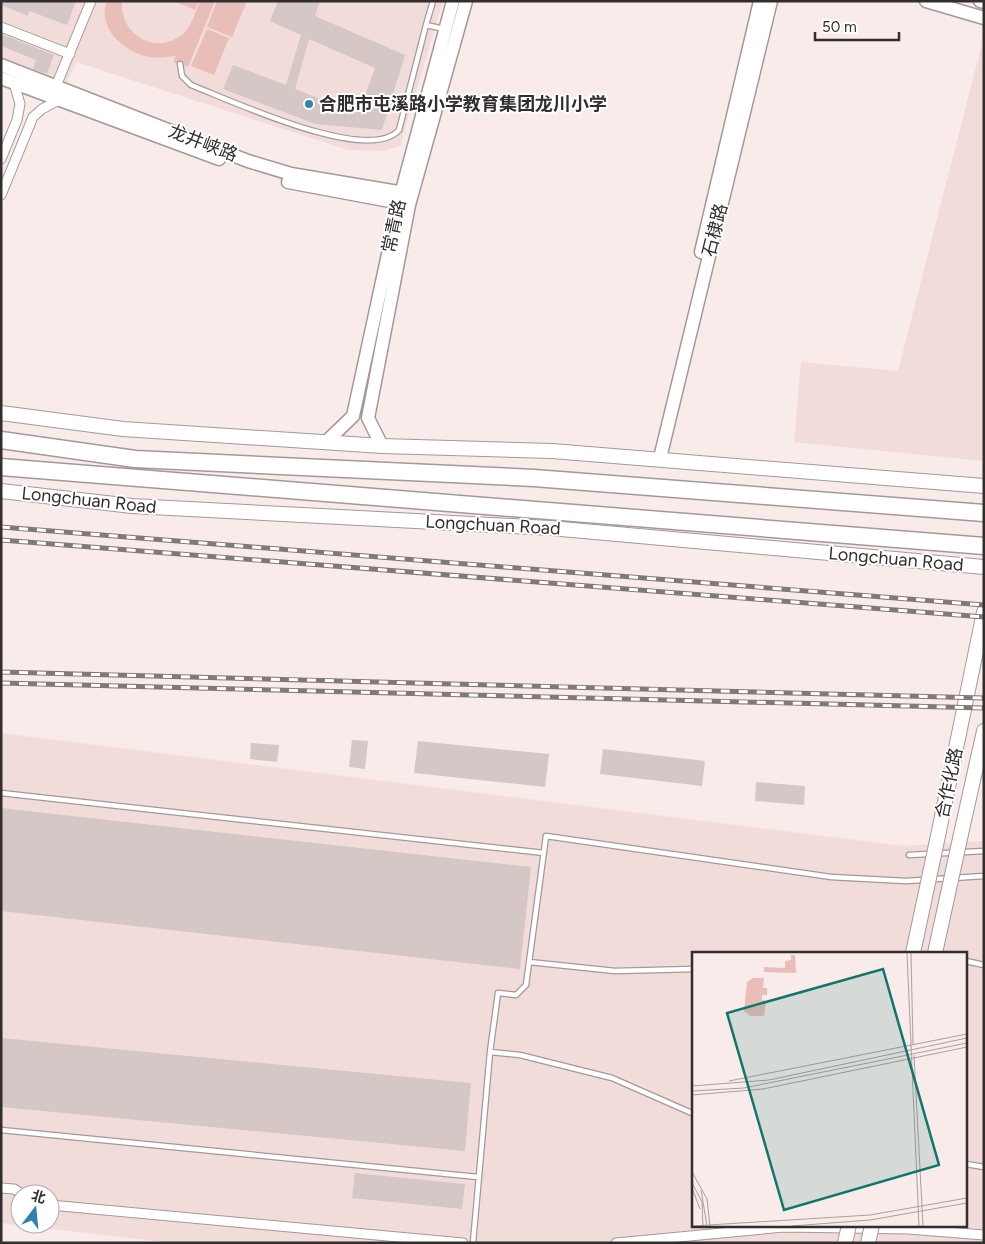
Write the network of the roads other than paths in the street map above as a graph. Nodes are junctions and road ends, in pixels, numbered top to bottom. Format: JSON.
{"nodes":[{"id":1,"x":91,"y":1,"type":"edge"},
{"id":2,"x":433,"y":1,"type":"edge"},
{"id":3,"x":453,"y":1,"type":"edge"},
{"id":4,"x":466,"y":1,"type":"edge"},
{"id":5,"x":760,"y":1,"type":"edge"},
{"id":6,"x":771,"y":1,"type":"edge"},
{"id":7,"x":926,"y":1,"type":"edge"},
{"id":8,"x":980,"y":1,"type":"edge"},
{"id":9,"x":984,"y":2,"type":"edge"},
{"id":10,"x":984,"y":18,"type":"edge"},
{"id":11,"x":426,"y":25,"type":"junction"},
{"id":12,"x":1,"y":27,"type":"edge"},
{"id":13,"x":451,"y":31,"type":"junction"},
{"id":14,"x":70,"y":54,"type":"junction"},
{"id":15,"x":180,"y":64,"type":"dead end"},
{"id":16,"x":1,"y":65,"type":"edge"},
{"id":17,"x":1,"y":78,"type":"edge"},
{"id":18,"x":14,"y":83,"type":"junction"},
{"id":19,"x":56,"y":86,"type":"junction"},
{"id":20,"x":59,"y":100,"type":"junction"},
{"id":21,"x":1,"y":159,"type":"edge"},
{"id":22,"x":1,"y":195,"type":"edge"},
{"id":23,"x":405,"y":199,"type":"junction"},
{"id":24,"x":1,"y":413,"type":"edge"},
{"id":25,"x":1,"y":440,"type":"edge"},
{"id":26,"x":326,"y":442,"type":"junction"},
{"id":27,"x":382,"y":446,"type":"junction"},
{"id":28,"x":657,"y":458,"type":"junction"},
{"id":29,"x":1,"y":467,"type":"edge"},
{"id":30,"x":984,"y":486,"type":"edge"},
{"id":31,"x":1,"y":491,"type":"edge"},
{"id":32,"x":984,"y":514,"type":"edge"},
{"id":33,"x":984,"y":546,"type":"edge"},
{"id":34,"x":984,"y":567,"type":"edge"},
{"id":35,"x":984,"y":612,"type":"edge"},
{"id":36,"x":984,"y":730,"type":"edge"},
{"id":37,"x":1,"y":792,"type":"edge"},
{"id":38,"x":984,"y":851,"type":"edge"},
{"id":39,"x":544,"y":853,"type":"junction"},
{"id":40,"x":909,"y":855,"type":"dead end"},
{"id":41,"x":984,"y":876,"type":"edge"},
{"id":42,"x":913,"y":952,"type":"edge"},
{"id":43,"x":934,"y":952,"type":"edge"},
{"id":44,"x":968,"y":961,"type":"edge"},
{"id":45,"x":529,"y":962,"type":"junction"},
{"id":46,"x":984,"y":965,"type":"edge"},
{"id":47,"x":692,"y":969,"type":"edge"},
{"id":48,"x":490,"y":1052,"type":"junction"},
{"id":49,"x":692,"y":1113,"type":"edge"},
{"id":50,"x":1,"y":1130,"type":"edge"},
{"id":51,"x":968,"y":1164,"type":"edge"},
{"id":52,"x":984,"y":1166,"type":"edge"},
{"id":53,"x":478,"y":1177,"type":"junction"},
{"id":54,"x":60,"y":1206,"type":"edge"},
{"id":55,"x":849,"y":1226,"type":"edge"},
{"id":56,"x":872,"y":1226,"type":"edge"},
{"id":57,"x":984,"y":1235,"type":"edge"},
{"id":58,"x":463,"y":1243,"type":"edge"},
{"id":59,"x":473,"y":1243,"type":"edge"},
{"id":60,"x":616,"y":1243,"type":"edge"},
{"id":61,"x":845,"y":1243,"type":"edge"},
{"id":62,"x":868,"y":1243,"type":"edge"}],
"edges":[{"from":1,"to":14,"type":"street"},
{"from":2,"to":11,"type":"lane"},
{"from":3,"to":13,"type":"street","name":"常青路"},
{"from":4,"to":13,"type":"street","name":"常青路"},
{"from":5,"to":28,"type":"street","name":"石棣路"},
{"from":6,"to":28,"type":"street","name":"石棣路"},
{"from":7,"to":10,"type":"street"},
{"from":8,"to":9,"type":"street"},
{"from":11,"to":13,"type":"lane"},
{"from":11,"to":15,"type":"lane"},
{"from":12,"to":14,"type":"street"},
{"from":13,"to":23,"type":"street","name":"常青路"},
{"from":14,"to":19,"type":"street"},
{"from":16,"to":19,"type":"street","name":"龙井峡路"},
{"from":17,"to":18,"type":"street","name":"龙井峡路"},
{"from":18,"to":20,"type":"street","name":"龙井峡路"},
{"from":18,"to":21,"type":"street"},
{"from":19,"to":23,"type":"street","name":"龙井峡路"},
{"from":20,"to":22,"type":"street"},
{"from":20,"to":23,"type":"street","name":"龙井峡路"},
{"from":23,"to":26,"type":"street","name":"常青路"},
{"from":23,"to":27,"type":"street","name":"常青路"},
{"from":24,"to":26,"type":"main road"},
{"from":25,"to":32,"type":"highway"},
{"from":26,"to":27,"type":"main road"},
{"from":27,"to":28,"type":"main road"},
{"from":28,"to":30,"type":"main road"},
{"from":29,"to":33,"type":"highway","name":"Longchuan Road"},
{"from":31,"to":34,"type":"main road","name":"Longchuan Road"},
{"from":35,"to":42,"type":"main road","name":"合作化路","bridge":true},
{"from":36,"to":43,"type":"main road","name":"合作化路","bridge":true},
{"from":37,"to":39,"type":"lane"},
{"from":38,"to":40,"type":"lane"},
{"from":39,"to":41,"type":"lane"},
{"from":39,"to":45,"type":"lane"},
{"from":44,"to":46,"type":"lane"},
{"from":45,"to":47,"type":"lane"},
{"from":45,"to":48,"type":"lane"},
{"from":48,"to":49,"type":"lane"},
{"from":48,"to":53,"type":"lane"},
{"from":50,"to":53,"type":"lane"},
{"from":51,"to":52,"type":"lane"},
{"from":53,"to":59,"type":"lane"},
{"from":54,"to":58,"type":"street"},
{"from":55,"to":61,"type":"main road","bridge":true},
{"from":56,"to":62,"type":"main road","bridge":true},
{"from":57,"to":60,"type":"street"}]}
